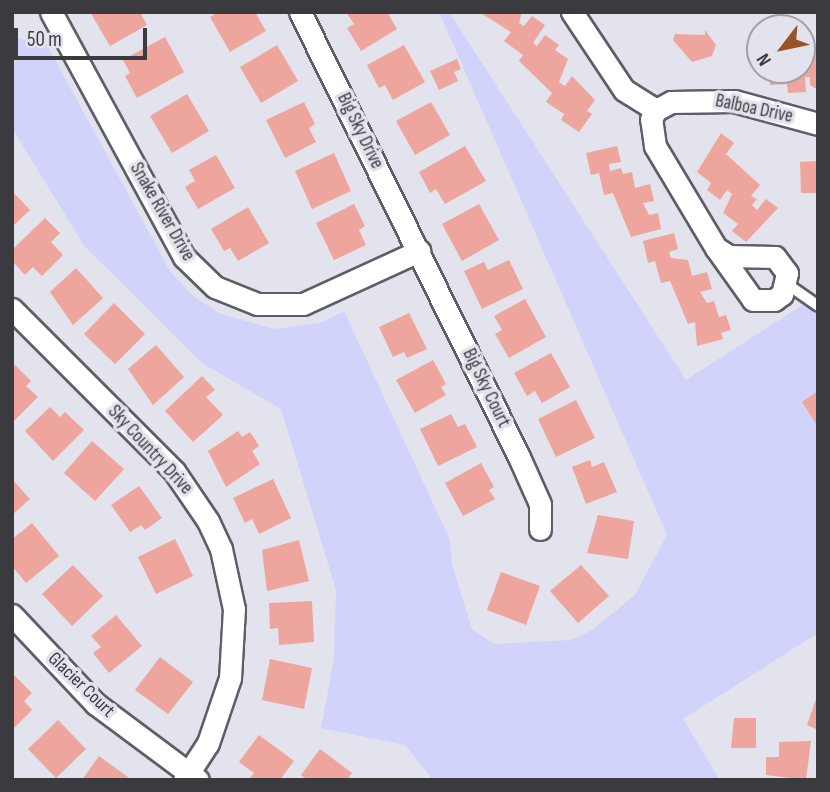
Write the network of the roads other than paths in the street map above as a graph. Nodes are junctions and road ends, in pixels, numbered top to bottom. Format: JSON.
{"nodes":[{"id":1,"x":51,"y":12,"type":"edge"},
{"id":2,"x":300,"y":12,"type":"edge"},
{"id":3,"x":572,"y":12,"type":"edge"},
{"id":4,"x":656,"y":110,"type":"junction"},
{"id":5,"x":818,"y":124,"type":"edge"},
{"id":6,"x":716,"y":248,"type":"junction"},
{"id":7,"x":419,"y":251,"type":"junction"},
{"id":8,"x":787,"y":284,"type":"junction"},
{"id":9,"x":818,"y":306,"type":"edge"},
{"id":10,"x":12,"y":309,"type":"edge"},
{"id":11,"x":540,"y":528,"type":"dead end"},
{"id":12,"x":12,"y":615,"type":"edge"},
{"id":13,"x":190,"y":777,"type":"edge"}],
"edges":[{"from":1,"to":7,"type":"street","name":"Snake River Drive"},
{"from":2,"to":7,"type":"street","name":"Big Sky Drive"},
{"from":3,"to":4,"type":"street"},
{"from":4,"to":5,"type":"street","name":"Balboa Drive"},
{"from":4,"to":6,"type":"street"},
{"from":6,"to":8,"type":"street"},
{"from":6,"to":8,"type":"street"},
{"from":7,"to":11,"type":"street","name":"Big Sky Court"},
{"from":8,"to":9,"type":"lane"},
{"from":10,"to":13,"type":"street","name":"Sky Country Drive"},
{"from":12,"to":13,"type":"street","name":"Glacier Court"}]}
